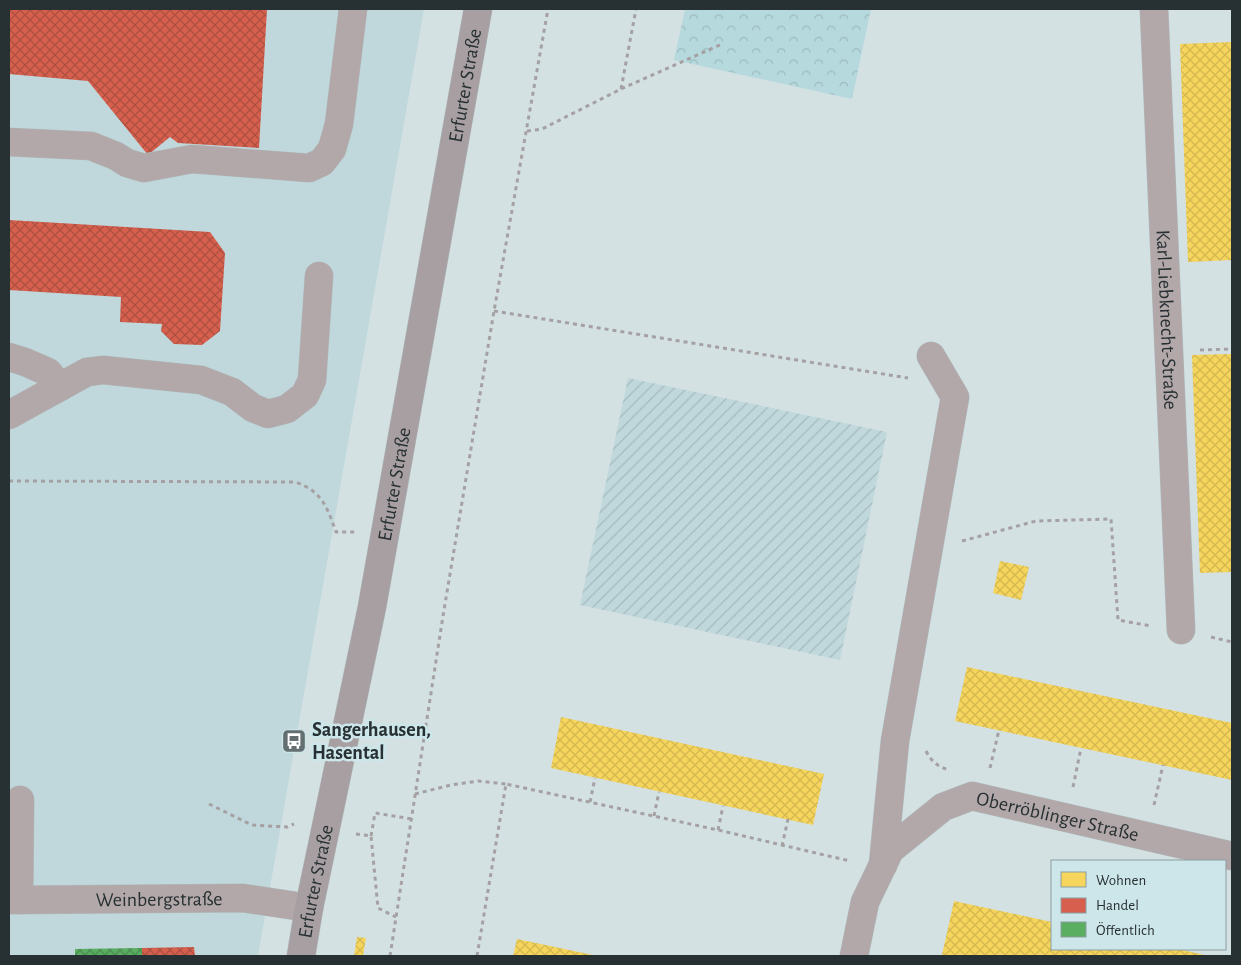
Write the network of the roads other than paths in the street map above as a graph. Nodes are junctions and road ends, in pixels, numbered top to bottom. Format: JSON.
{"nodes":[{"id":1,"x":354,"y":9,"type":"edge"},
{"id":2,"x":478,"y":9,"type":"edge"},
{"id":3,"x":1154,"y":9,"type":"edge"},
{"id":4,"x":9,"y":142,"type":"edge"},
{"id":5,"x":319,"y":276,"type":"dead end"},
{"id":6,"x":931,"y":356,"type":"dead end"},
{"id":7,"x":9,"y":357,"type":"edge"},
{"id":8,"x":60,"y":387,"type":"junction"},
{"id":9,"x":9,"y":415,"type":"edge"},
{"id":10,"x":1181,"y":630,"type":"dead end"},
{"id":11,"x":20,"y":800,"type":"dead end"},
{"id":12,"x":1232,"y":856,"type":"edge"},
{"id":13,"x":883,"y":865,"type":"junction"},
{"id":14,"x":14,"y":900,"type":"edge"},
{"id":15,"x":309,"y":908,"type":"junction"},
{"id":16,"x":301,"y":956,"type":"edge"},
{"id":17,"x":854,"y":956,"type":"edge"}],
"edges":[{"from":1,"to":4,"type":"street"},
{"from":2,"to":15,"type":"main road","name":"Erfurter Straße"},
{"from":3,"to":10,"type":"street","name":"Karl-Liebknecht-Straße"},
{"from":5,"to":8,"type":"street"},
{"from":6,"to":13,"type":"street"},
{"from":7,"to":8,"type":"street"},
{"from":8,"to":9,"type":"street"},
{"from":11,"to":14,"type":"street"},
{"from":12,"to":13,"type":"street","name":"Oberröblinger Straße"},
{"from":13,"to":17,"type":"street","name":"Oberröblinger Straße"},
{"from":14,"to":15,"type":"street","name":"Weinbergstraße"},
{"from":15,"to":16,"type":"main road","name":"Erfurter Straße"}]}
